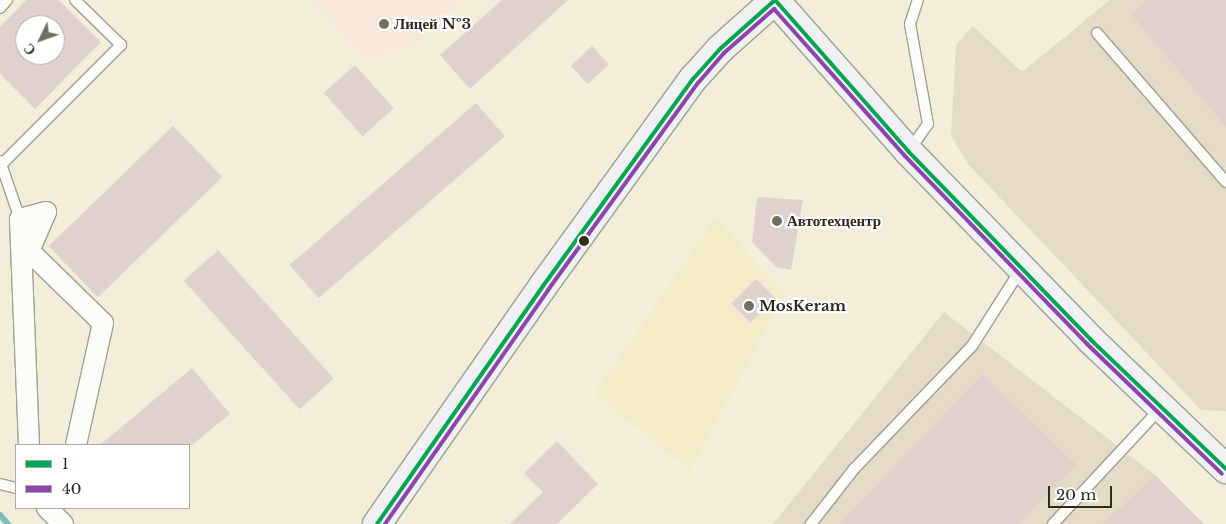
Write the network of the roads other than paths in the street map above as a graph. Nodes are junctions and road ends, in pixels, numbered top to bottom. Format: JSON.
{"nodes":[{"id":1,"x":7,"y":0,"type":"edge"},
{"id":2,"x":75,"y":0,"type":"edge"},
{"id":3,"x":775,"y":0,"type":"edge"},
{"id":4,"x":918,"y":0,"type":"edge"},
{"id":5,"x":0,"y":8,"type":"edge"},
{"id":6,"x":1097,"y":32,"type":"dead end"},
{"id":7,"x":909,"y":152,"type":"junction"},
{"id":8,"x":1,"y":164,"type":"edge"},
{"id":9,"x":1226,"y":182,"type":"edge"},
{"id":10,"x":20,"y":219,"type":"junction"},
{"id":11,"x":1021,"y":268,"type":"junction"},
{"id":12,"x":1161,"y":408,"type":"junction"},
{"id":13,"x":29,"y":444,"type":"edge"},
{"id":14,"x":76,"y":444,"type":"edge"},
{"id":15,"x":1226,"y":469,"type":"edge"},
{"id":16,"x":0,"y":484,"type":"edge"},
{"id":17,"x":15,"y":488,"type":"edge"},
{"id":18,"x":48,"y":509,"type":"edge"},
{"id":19,"x":63,"y":524,"type":"edge"},
{"id":20,"x":377,"y":524,"type":"edge"},
{"id":21,"x":811,"y":524,"type":"edge"},
{"id":22,"x":1053,"y":524,"type":"edge"}],
"edges":[{"from":1,"to":5,"type":"lane"},
{"from":2,"to":8,"type":"lane"},
{"from":3,"to":7,"type":"main road"},
{"from":3,"to":20,"type":"main road"},
{"from":4,"to":7,"type":"lane"},
{"from":6,"to":9,"type":"lane"},
{"from":7,"to":11,"type":"main road"},
{"from":8,"to":10,"type":"lane"},
{"from":10,"to":13,"type":"street"},
{"from":10,"to":14,"type":"street"},
{"from":11,"to":12,"type":"main road"},
{"from":11,"to":21,"type":"lane"},
{"from":12,"to":15,"type":"main road"},
{"from":12,"to":22,"type":"lane"},
{"from":16,"to":17,"type":"lane"},
{"from":18,"to":19,"type":"street"}]}
